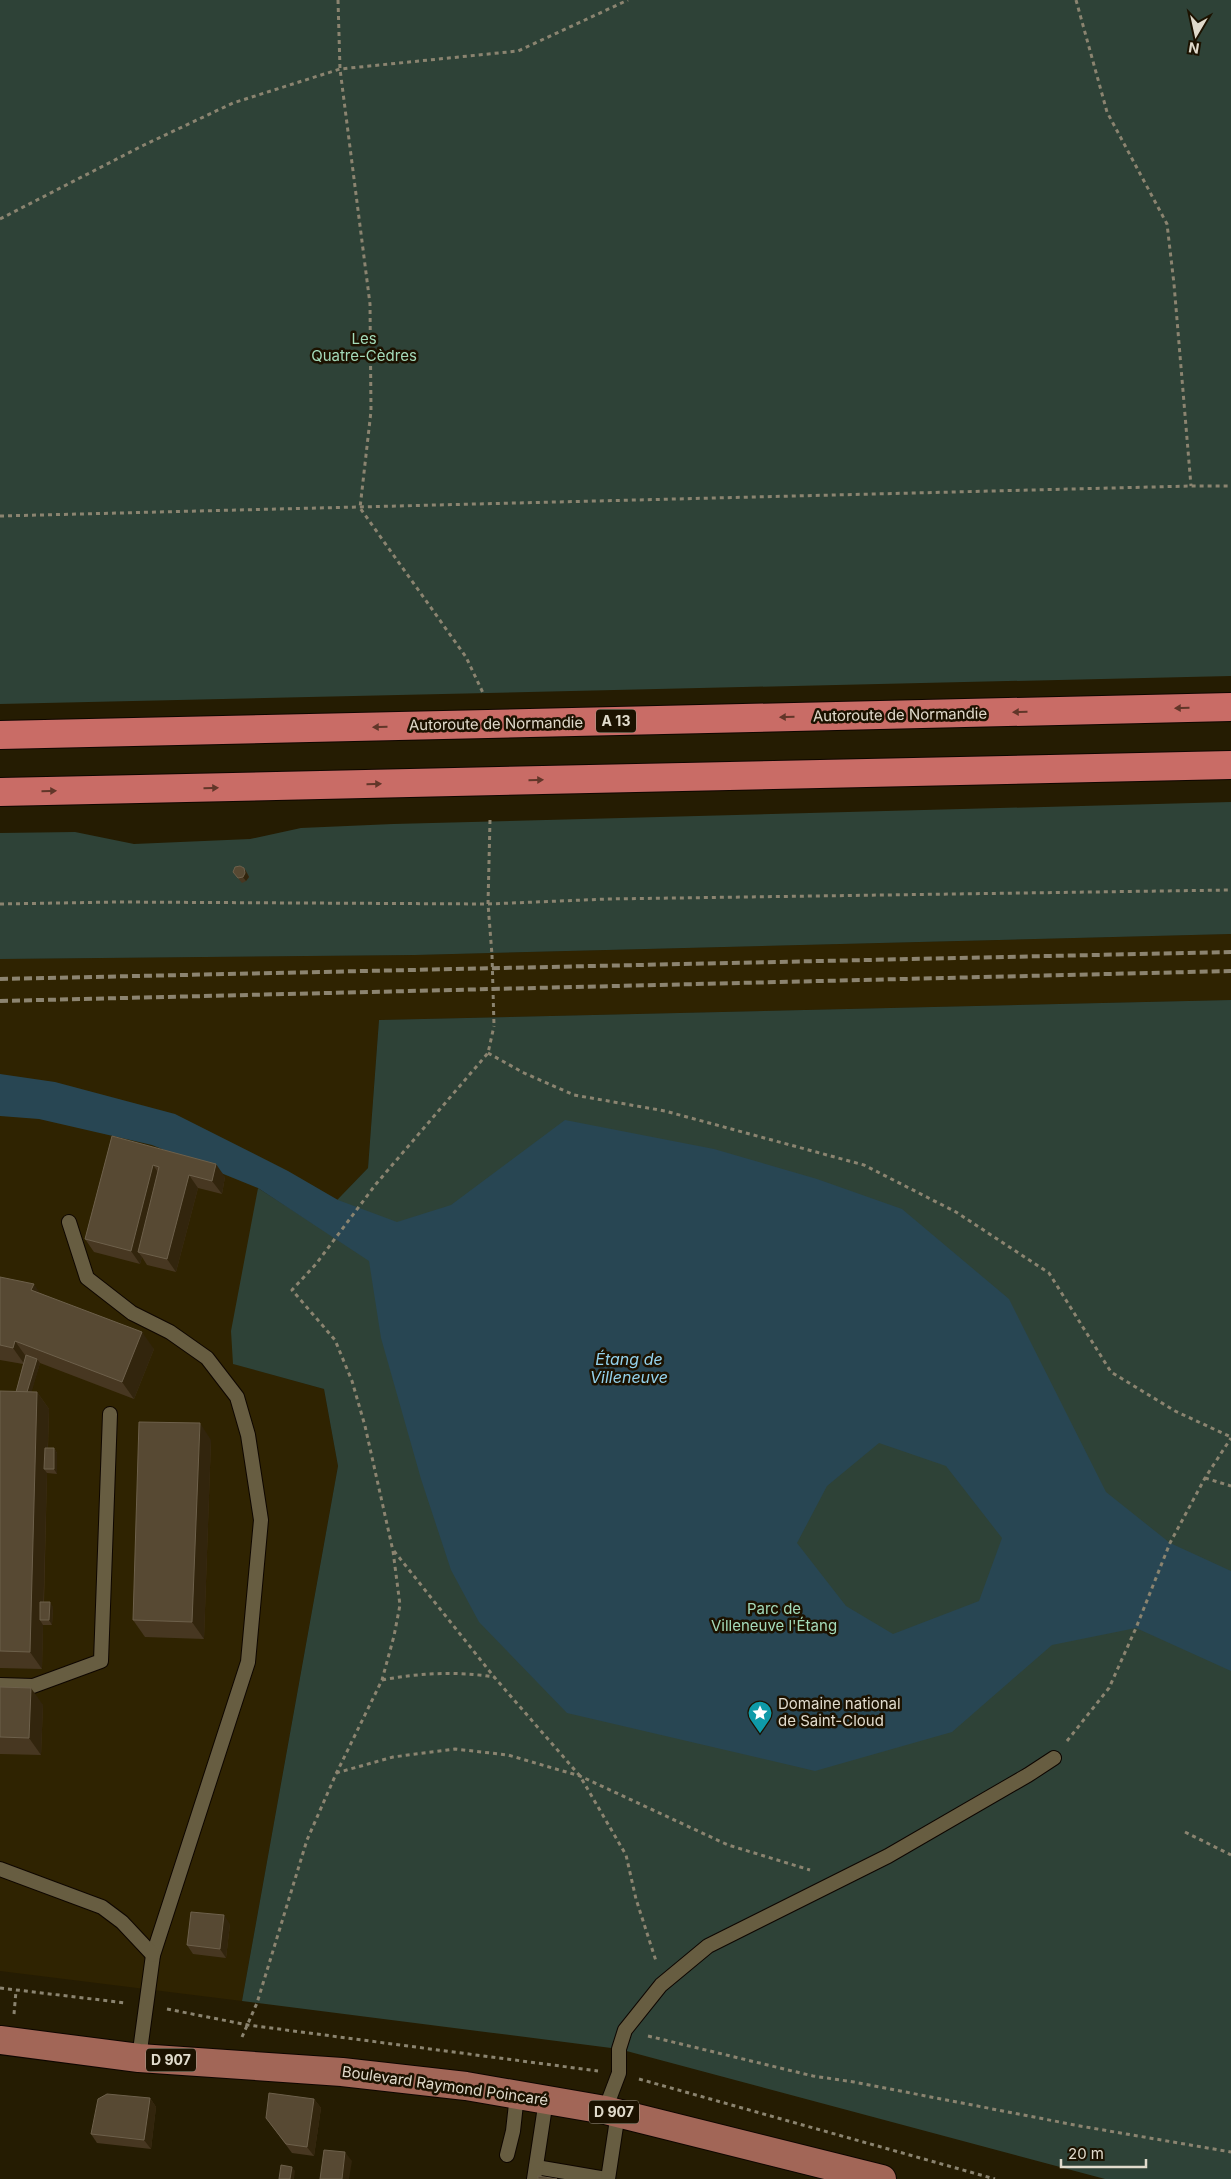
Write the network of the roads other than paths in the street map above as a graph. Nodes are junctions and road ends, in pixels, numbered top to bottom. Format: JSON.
{"nodes":[{"id":1,"x":1231,"y":707,"type":"edge"},
{"id":2,"x":0,"y":735,"type":"edge"},
{"id":3,"x":1231,"y":765,"type":"edge"},
{"id":4,"x":0,"y":792,"type":"edge"},
{"id":5,"x":69,"y":1222,"type":"dead end"},
{"id":6,"x":110,"y":1414,"type":"dead end"},
{"id":7,"x":0,"y":1685,"type":"edge"},
{"id":8,"x":1054,"y":1758,"type":"road end"},
{"id":9,"x":0,"y":1869,"type":"edge"},
{"id":10,"x":153,"y":1955,"type":"junction"},
{"id":11,"x":0,"y":2040,"type":"edge"},
{"id":12,"x":139,"y":2058,"type":"junction"},
{"id":13,"x":517,"y":2095,"type":"junction"},
{"id":14,"x":546,"y":2100,"type":"junction"},
{"id":15,"x":612,"y":2111,"type":"junction"},
{"id":16,"x":507,"y":2155,"type":"dead end"},
{"id":17,"x":535,"y":2173,"type":"edge"},
{"id":18,"x":607,"y":2179,"type":"edge"},
{"id":19,"x":882,"y":2179,"type":"edge"}],
"edges":[{"from":1,"to":2,"type":"highway","name":"Autoroute de Normandie","number":"A 13","one_way":true},
{"from":4,"to":3,"type":"highway","one_way":true},
{"from":5,"to":10,"type":"lane"},
{"from":6,"to":7,"type":"lane"},
{"from":8,"to":15,"type":"lane"},
{"from":9,"to":10,"type":"lane"},
{"from":10,"to":12,"type":"lane"},
{"from":11,"to":12,"type":"main road","name":"Boulevard Raymond Poincaré","number":"D 907"},
{"from":12,"to":13,"type":"main road","name":"Boulevard Raymond Poincaré","number":"D 907"},
{"from":13,"to":14,"type":"main road","name":"Boulevard Raymond Poincaré","number":"D 907"},
{"from":13,"to":16,"type":"lane"},
{"from":14,"to":15,"type":"main road","name":"Boulevard Raymond Poincaré","number":"D 907"},
{"from":14,"to":17,"type":"lane"},
{"from":15,"to":18,"type":"lane"},
{"from":15,"to":19,"type":"main road","name":"Boulevard Raymond Poincaré","number":"D 907"},
{"from":17,"to":18,"type":"lane"}]}
